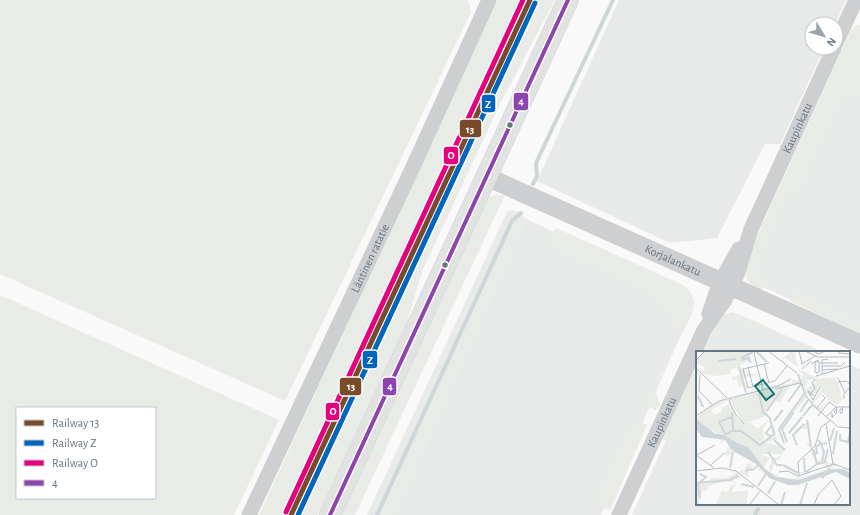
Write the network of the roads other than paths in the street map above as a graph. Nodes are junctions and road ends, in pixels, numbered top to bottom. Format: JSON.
{"nodes":[{"id":1,"x":489,"y":0,"type":"edge"},
{"id":2,"x":568,"y":0,"type":"edge"},
{"id":3,"x":856,"y":0,"type":"edge"},
{"id":4,"x":844,"y":26,"type":"edge"},
{"id":5,"x":830,"y":56,"type":"edge"},
{"id":6,"x":486,"y":176,"type":"junction"},
{"id":7,"x":726,"y":284,"type":"junction"},
{"id":8,"x":860,"y":344,"type":"edge"},
{"id":9,"x":249,"y":515,"type":"edge"},
{"id":10,"x":330,"y":515,"type":"edge"},
{"id":11,"x":619,"y":515,"type":"edge"}],
"edges":[{"from":1,"to":9,"type":"street","name":"Läntinen ratatie"},
{"from":2,"to":6,"type":"main road"},
{"from":3,"to":4,"type":"street"},
{"from":5,"to":7,"type":"street","name":"Kaupinkatu"},
{"from":6,"to":7,"type":"street","name":"Korjalankatu"},
{"from":6,"to":10,"type":"main road"},
{"from":7,"to":8,"type":"street","name":"Korjalankatu"},
{"from":7,"to":11,"type":"street","name":"Kaupinkatu"}]}
